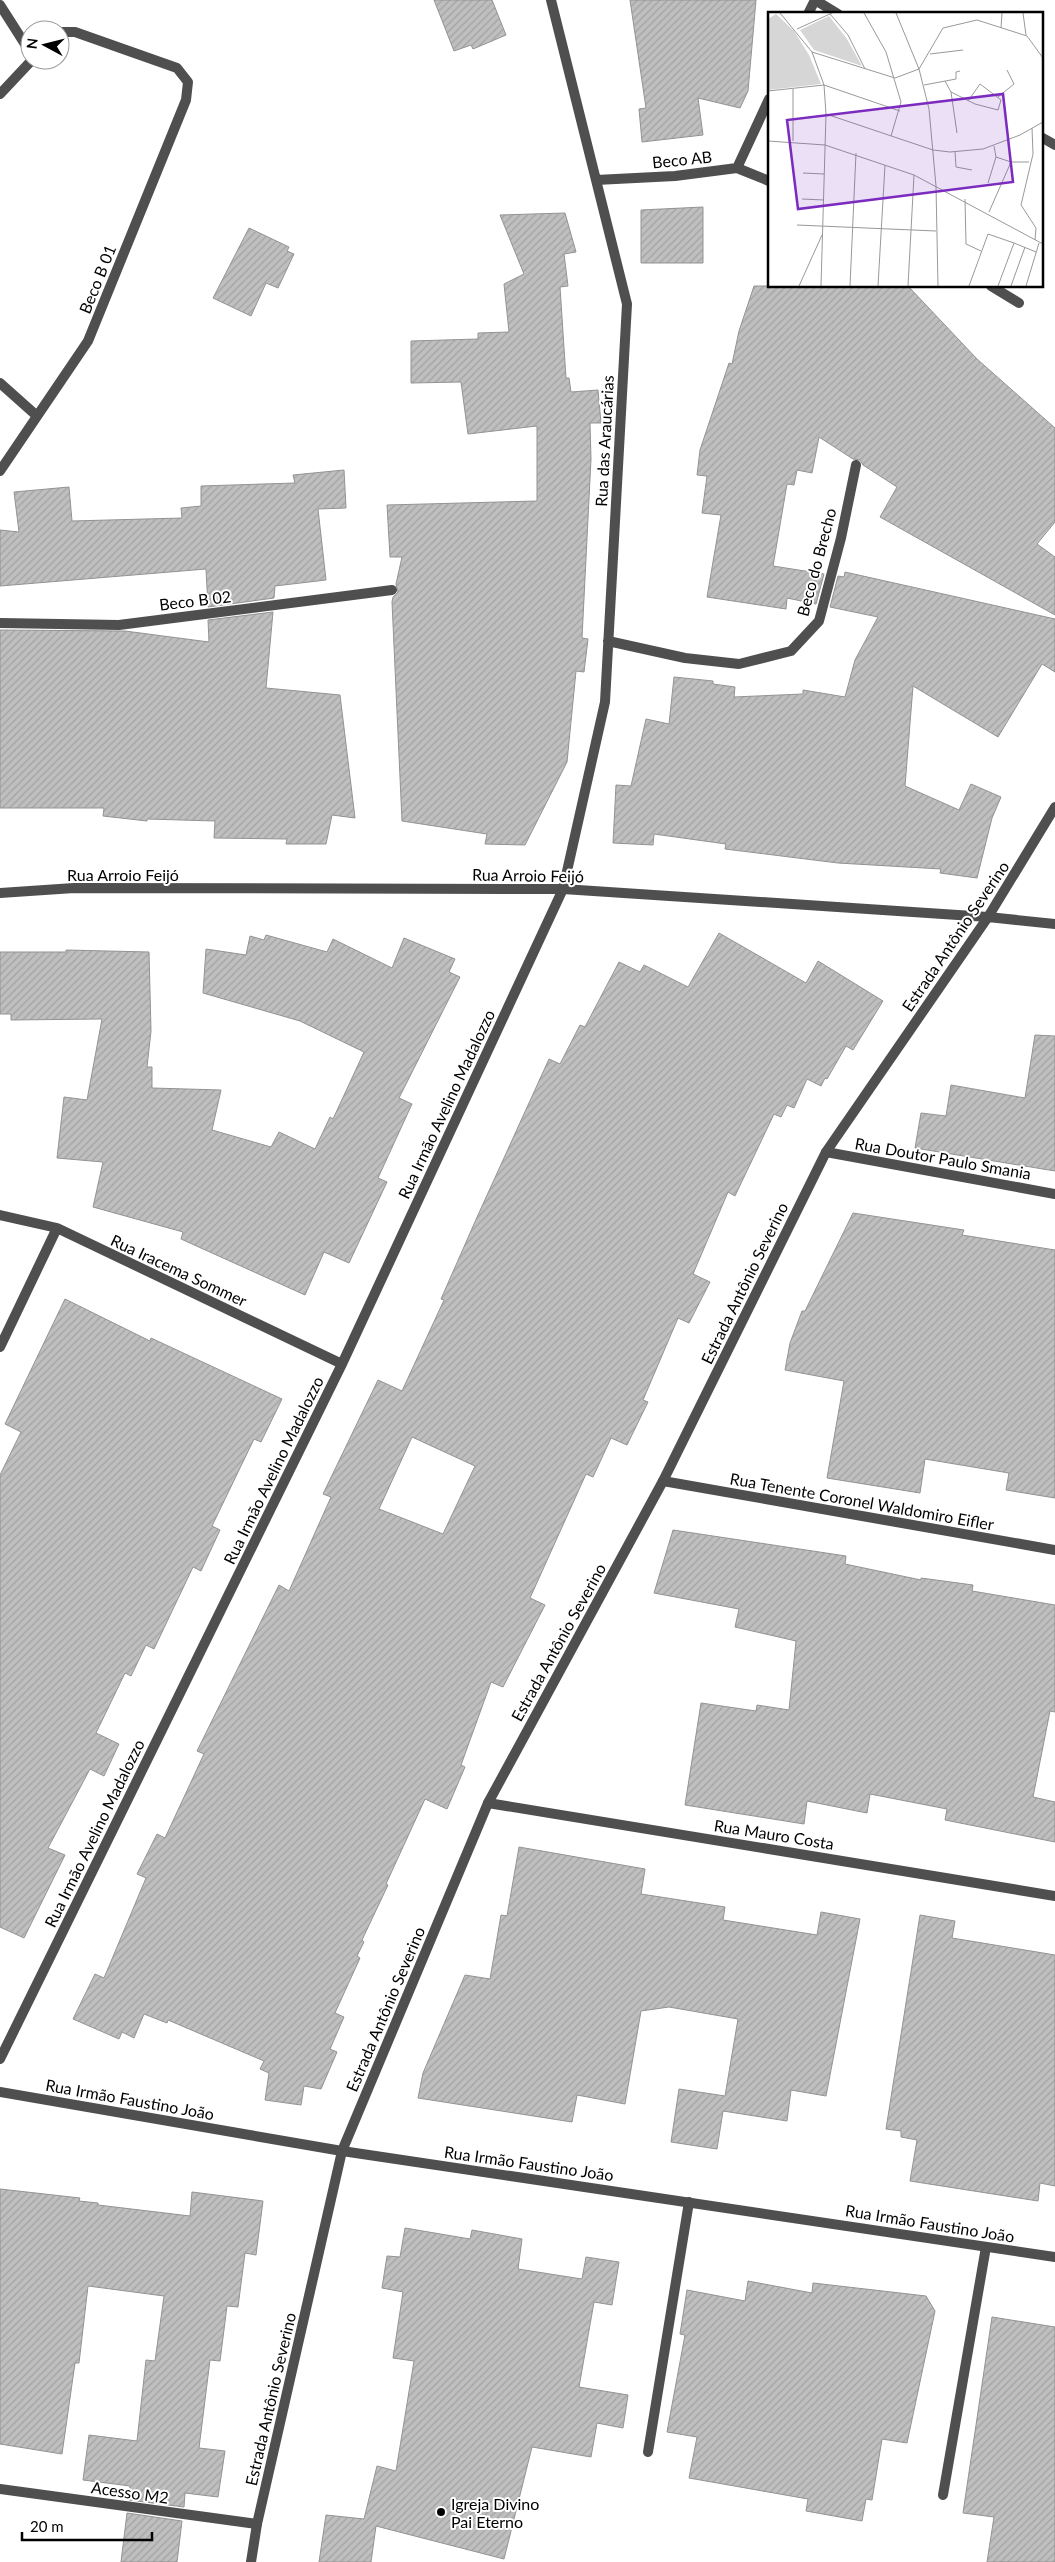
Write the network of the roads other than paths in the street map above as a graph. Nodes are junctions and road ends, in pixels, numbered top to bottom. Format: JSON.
{"nodes":[{"id":1,"x":551,"y":0,"type":"edge"},
{"id":2,"x":815,"y":0,"type":"edge"},
{"id":3,"x":0,"y":6,"type":"edge"},
{"id":4,"x":809,"y":12,"type":"edge"},
{"id":5,"x":835,"y":12,"type":"edge"},
{"id":6,"x":70,"y":32,"type":"edge"},
{"id":7,"x":20,"y":37,"type":"edge"},
{"id":8,"x":23,"y":70,"type":"edge"},
{"id":9,"x":0,"y":94,"type":"edge"},
{"id":10,"x":768,"y":102,"type":"edge"},
{"id":11,"x":1042,"y":138,"type":"edge"},
{"id":12,"x":1055,"y":145,"type":"edge"},
{"id":13,"x":737,"y":168,"type":"junction"},
{"id":14,"x":596,"y":180,"type":"junction"},
{"id":15,"x":768,"y":181,"type":"edge"},
{"id":16,"x":994,"y":288,"type":"edge"},
{"id":17,"x":1020,"y":303,"type":"dead end"},
{"id":18,"x":0,"y":384,"type":"edge"},
{"id":19,"x":37,"y":416,"type":"junction"},
{"id":20,"x":856,"y":465,"type":"dead end"},
{"id":21,"x":0,"y":471,"type":"edge"},
{"id":22,"x":392,"y":590,"type":"dead end"},
{"id":23,"x":0,"y":623,"type":"edge"},
{"id":24,"x":608,"y":641,"type":"junction"},
{"id":25,"x":1055,"y":807,"type":"edge"},
{"id":26,"x":563,"y":889,"type":"junction"},
{"id":27,"x":0,"y":893,"type":"edge"},
{"id":28,"x":988,"y":917,"type":"junction"},
{"id":29,"x":1055,"y":924,"type":"edge"},
{"id":30,"x":826,"y":1152,"type":"junction"},
{"id":31,"x":1055,"y":1194,"type":"edge"},
{"id":32,"x":0,"y":1214,"type":"edge"},
{"id":33,"x":57,"y":1228,"type":"junction"},
{"id":34,"x":0,"y":1347,"type":"edge"},
{"id":35,"x":342,"y":1364,"type":"junction"},
{"id":36,"x":664,"y":1481,"type":"junction"},
{"id":37,"x":1055,"y":1550,"type":"edge"},
{"id":38,"x":488,"y":1803,"type":"junction"},
{"id":39,"x":1055,"y":1896,"type":"edge"},
{"id":40,"x":0,"y":2059,"type":"edge"},
{"id":41,"x":0,"y":2092,"type":"edge"},
{"id":42,"x":342,"y":2151,"type":"junction"},
{"id":43,"x":688,"y":2202,"type":"junction"},
{"id":44,"x":986,"y":2247,"type":"junction"},
{"id":45,"x":1055,"y":2257,"type":"edge"},
{"id":46,"x":648,"y":2452,"type":"dead end"},
{"id":47,"x":0,"y":2489,"type":"edge"},
{"id":48,"x":944,"y":2495,"type":"dead end"},
{"id":49,"x":257,"y":2524,"type":"junction"},
{"id":50,"x":251,"y":2562,"type":"edge"}],
"edges":[{"from":1,"to":14,"type":"street","name":"Rua das Araucárias"},
{"from":2,"to":4,"type":"street"},
{"from":2,"to":5,"type":"street"},
{"from":3,"to":7,"type":"street"},
{"from":6,"to":19,"type":"street","name":"Beco B 01"},
{"from":8,"to":9,"type":"street"},
{"from":10,"to":13,"type":"street"},
{"from":11,"to":12,"type":"street"},
{"from":13,"to":14,"type":"street","name":"Beco AB"},
{"from":13,"to":15,"type":"street","name":"Beco AB"},
{"from":14,"to":24,"type":"street","name":"Rua das Araucárias"},
{"from":16,"to":17,"type":"street"},
{"from":18,"to":19,"type":"street"},
{"from":19,"to":21,"type":"street","name":"Beco B 01"},
{"from":20,"to":24,"type":"street","name":"Beco do Brecho"},
{"from":22,"to":23,"type":"street","name":"Beco B 02"},
{"from":24,"to":26,"type":"street","name":"Rua das Araucárias"},
{"from":25,"to":28,"type":"street","name":"Estrada Antônio Severino"},
{"from":26,"to":27,"type":"street","name":"Rua Arroio Feijó"},
{"from":26,"to":28,"type":"street","name":"Rua Arroio Feijó"},
{"from":26,"to":35,"type":"street","name":"Rua Irmão Avelino Madalozzo"},
{"from":28,"to":29,"type":"street","name":"Rua Arroio Feijó"},
{"from":28,"to":30,"type":"street","name":"Estrada Antônio Severino"},
{"from":30,"to":31,"type":"street","name":"Rua Doutor Paulo Smania"},
{"from":30,"to":36,"type":"street","name":"Estrada Antônio Severino"},
{"from":32,"to":33,"type":"street","name":"Rua Iracema Sommer"},
{"from":33,"to":34,"type":"street"},
{"from":33,"to":35,"type":"street","name":"Rua Iracema Sommer"},
{"from":35,"to":40,"type":"street","name":"Rua Irmão Avelino Madalozzo"},
{"from":36,"to":37,"type":"street","name":"Rua Tenente Coronel Waldomiro Eifler"},
{"from":36,"to":38,"type":"street","name":"Estrada Antônio Severino"},
{"from":38,"to":39,"type":"street","name":"Rua Mauro Costa"},
{"from":38,"to":42,"type":"street","name":"Estrada Antônio Severino"},
{"from":41,"to":42,"type":"street","name":"Rua Irmão Faustino João"},
{"from":42,"to":43,"type":"street","name":"Rua Irmão Faustino João"},
{"from":42,"to":49,"type":"street","name":"Estrada Antônio Severino"},
{"from":43,"to":44,"type":"street","name":"Rua Irmão Faustino João"},
{"from":43,"to":46,"type":"street"},
{"from":44,"to":45,"type":"street","name":"Rua Irmão Faustino João"},
{"from":44,"to":48,"type":"street"},
{"from":47,"to":49,"type":"street","name":"Acesso M2"},
{"from":49,"to":50,"type":"street","name":"Estrada Antônio Severino"}]}
